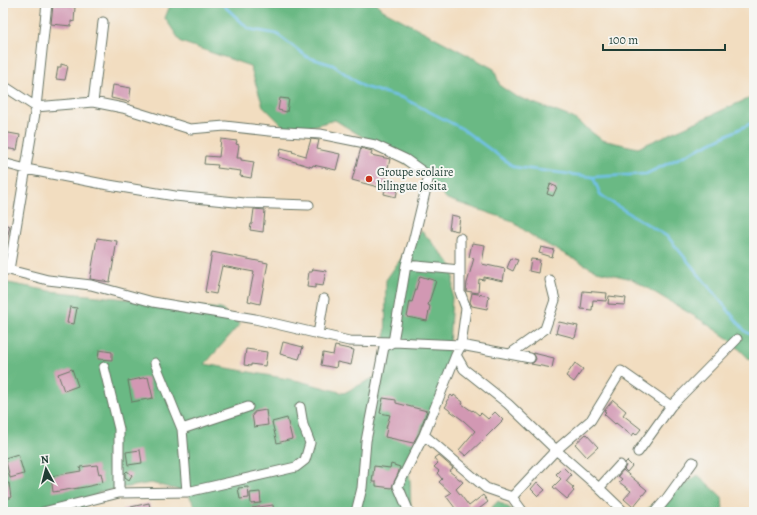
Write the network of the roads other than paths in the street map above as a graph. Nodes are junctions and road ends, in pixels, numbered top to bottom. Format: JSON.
{"nodes":[{"id":1,"x":47,"y":3,"type":"edge"},
{"id":2,"x":103,"y":22,"type":"dead end"},
{"id":3,"x":3,"y":88,"type":"edge"},
{"id":4,"x":93,"y":102,"type":"junction"},
{"id":5,"x":36,"y":107,"type":"junction"},
{"id":6,"x":3,"y":163,"type":"edge"},
{"id":7,"x":26,"y":169,"type":"junction"},
{"id":8,"x":309,"y":206,"type":"dead end"},
{"id":9,"x":460,"y":238,"type":"dead end"},
{"id":10,"x":406,"y":265,"type":"junction"},
{"id":11,"x":6,"y":270,"type":"edge"},
{"id":12,"x":460,"y":270,"type":"junction"},
{"id":13,"x":550,"y":280,"type":"dead end"},
{"id":14,"x":324,"y":299,"type":"dead end"},
{"id":15,"x":318,"y":334,"type":"junction"},
{"id":16,"x":737,"y":339,"type":"dead end"},
{"id":17,"x":393,"y":342,"type":"junction"},
{"id":18,"x":461,"y":345,"type":"junction"},
{"id":19,"x":510,"y":354,"type":"junction"},
{"id":20,"x":456,"y":355,"type":"junction"},
{"id":21,"x":530,"y":358,"type":"dead end"},
{"id":22,"x":155,"y":364,"type":"dead end"},
{"id":23,"x":104,"y":367,"type":"dead end"},
{"id":24,"x":671,"y":406,"type":"junction"},
{"id":25,"x":300,"y":407,"type":"dead end"},
{"id":26,"x":248,"y":408,"type":"dead end"},
{"id":27,"x":182,"y":429,"type":"junction"},
{"id":28,"x":424,"y":435,"type":"junction"},
{"id":29,"x":556,"y":450,"type":"junction"},
{"id":30,"x":638,"y":452,"type":"dead end"},
{"id":31,"x":693,"y":462,"type":"dead end"},
{"id":32,"x":620,"y":465,"type":"dead end"},
{"id":33,"x":599,"y":488,"type":"junction"},
{"id":34,"x":187,"y":492,"type":"junction"},
{"id":35,"x":119,"y":493,"type":"junction"},
{"id":36,"x":512,"y":497,"type":"junction"},
{"id":37,"x":407,"y":511,"type":"edge"},
{"id":38,"x":43,"y":512,"type":"edge"},
{"id":39,"x":356,"y":512,"type":"edge"},
{"id":40,"x":523,"y":512,"type":"edge"},
{"id":41,"x":624,"y":512,"type":"edge"},
{"id":42,"x":655,"y":512,"type":"edge"}],
"edges":[{"from":1,"to":5,"type":"street"},
{"from":2,"to":4,"type":"street"},
{"from":3,"to":5,"type":"street"},
{"from":4,"to":5,"type":"street"},
{"from":4,"to":10,"type":"street"},
{"from":5,"to":7,"type":"street"},
{"from":6,"to":7,"type":"street"},
{"from":7,"to":8,"type":"street"},
{"from":7,"to":11,"type":"street"},
{"from":9,"to":12,"type":"street"},
{"from":10,"to":12,"type":"street"},
{"from":10,"to":17,"type":"street"},
{"from":11,"to":15,"type":"street"},
{"from":12,"to":18,"type":"street"},
{"from":13,"to":19,"type":"street"},
{"from":14,"to":15,"type":"street"},
{"from":15,"to":17,"type":"street"},
{"from":16,"to":24,"type":"street"},
{"from":17,"to":18,"type":"street"},
{"from":17,"to":39,"type":"street"},
{"from":18,"to":19,"type":"street"},
{"from":18,"to":20,"type":"street"},
{"from":19,"to":21,"type":"street"},
{"from":20,"to":28,"type":"street"},
{"from":20,"to":29,"type":"street"},
{"from":22,"to":27,"type":"street"},
{"from":23,"to":35,"type":"street"},
{"from":24,"to":29,"type":"street"},
{"from":24,"to":30,"type":"street"},
{"from":25,"to":34,"type":"street"},
{"from":26,"to":27,"type":"street"},
{"from":27,"to":34,"type":"street"},
{"from":28,"to":36,"type":"street"},
{"from":28,"to":37,"type":"street"},
{"from":29,"to":33,"type":"street"},
{"from":29,"to":36,"type":"street"},
{"from":31,"to":42,"type":"street"},
{"from":32,"to":33,"type":"street"},
{"from":33,"to":41,"type":"street"},
{"from":34,"to":35,"type":"street"},
{"from":35,"to":38,"type":"street"},
{"from":36,"to":40,"type":"street"}]}
